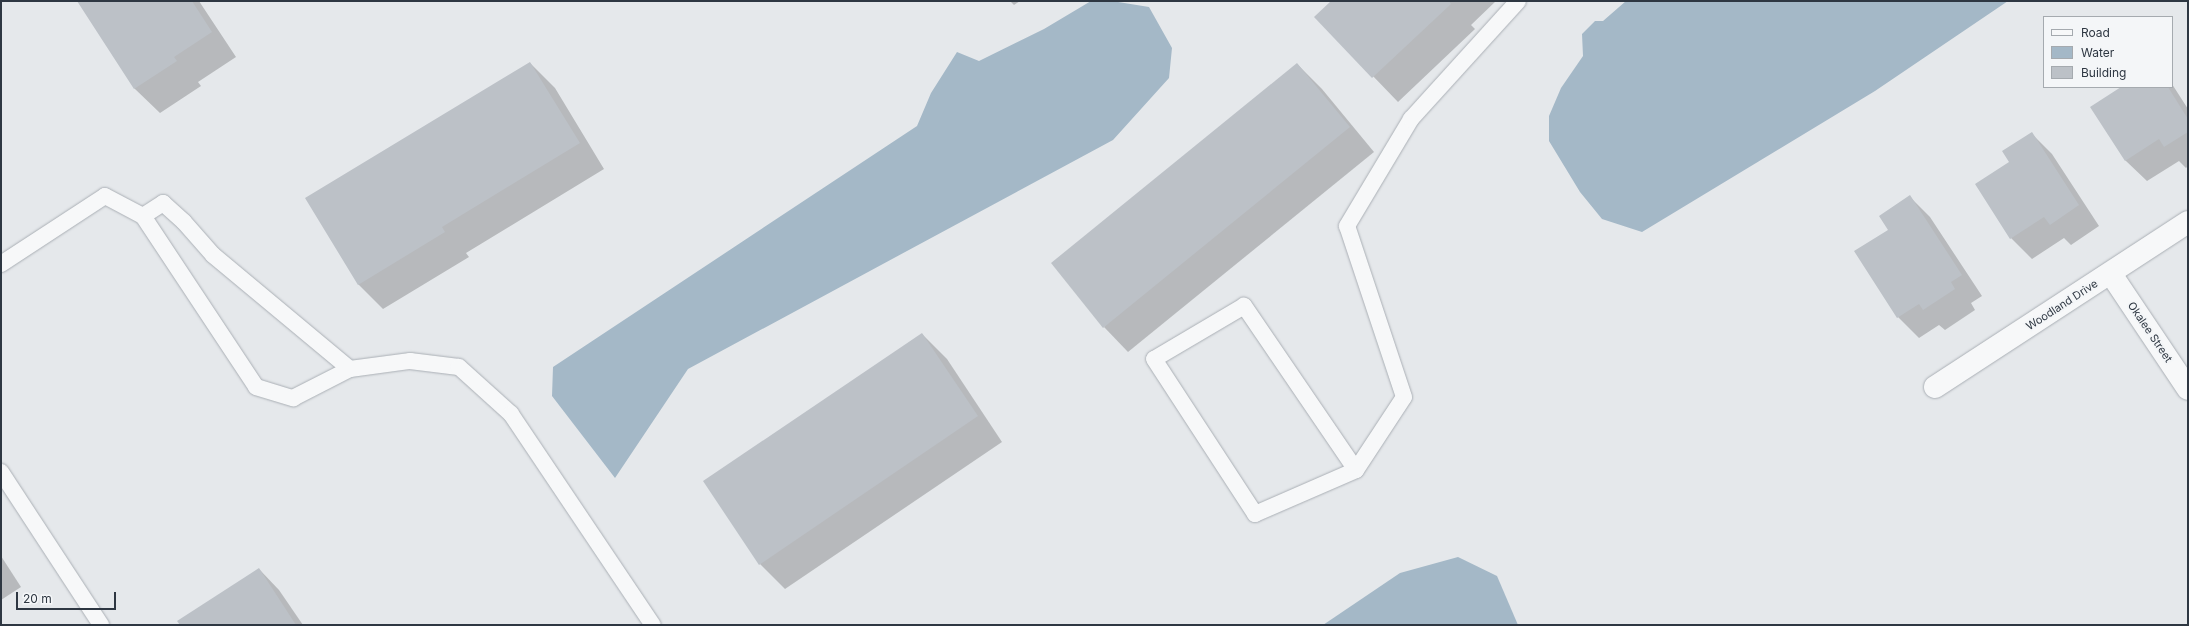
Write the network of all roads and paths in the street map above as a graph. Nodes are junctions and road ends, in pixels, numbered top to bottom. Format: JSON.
{"nodes":[{"id":1,"x":1518,"y":1,"type":"edge"},
{"id":2,"x":143,"y":216,"type":"junction"},
{"id":3,"x":2188,"y":222,"type":"edge"},
{"id":4,"x":1,"y":264,"type":"edge"},
{"id":5,"x":2111,"y":274,"type":"junction"},
{"id":6,"x":350,"y":369,"type":"junction"},
{"id":7,"x":1935,"y":387,"type":"dead end"},
{"id":8,"x":2188,"y":389,"type":"edge"},
{"id":9,"x":1356,"y":470,"type":"junction"},
{"id":10,"x":1,"y":472,"type":"edge"},
{"id":11,"x":101,"y":625,"type":"edge"},
{"id":12,"x":653,"y":625,"type":"edge"}],
"edges":[{"from":1,"to":9,"type":"lane"},
{"from":2,"to":4,"type":"lane"},
{"from":2,"to":6,"type":"lane"},
{"from":2,"to":6,"type":"lane"},
{"from":3,"to":5,"type":"street","name":"Woodland Drive"},
{"from":5,"to":7,"type":"street","name":"Woodland Drive"},
{"from":5,"to":8,"type":"street","name":"Okalee Street"},
{"from":6,"to":12,"type":"lane"},
{"from":9,"to":9,"type":"lane"},
{"from":10,"to":11,"type":"lane"}]}
